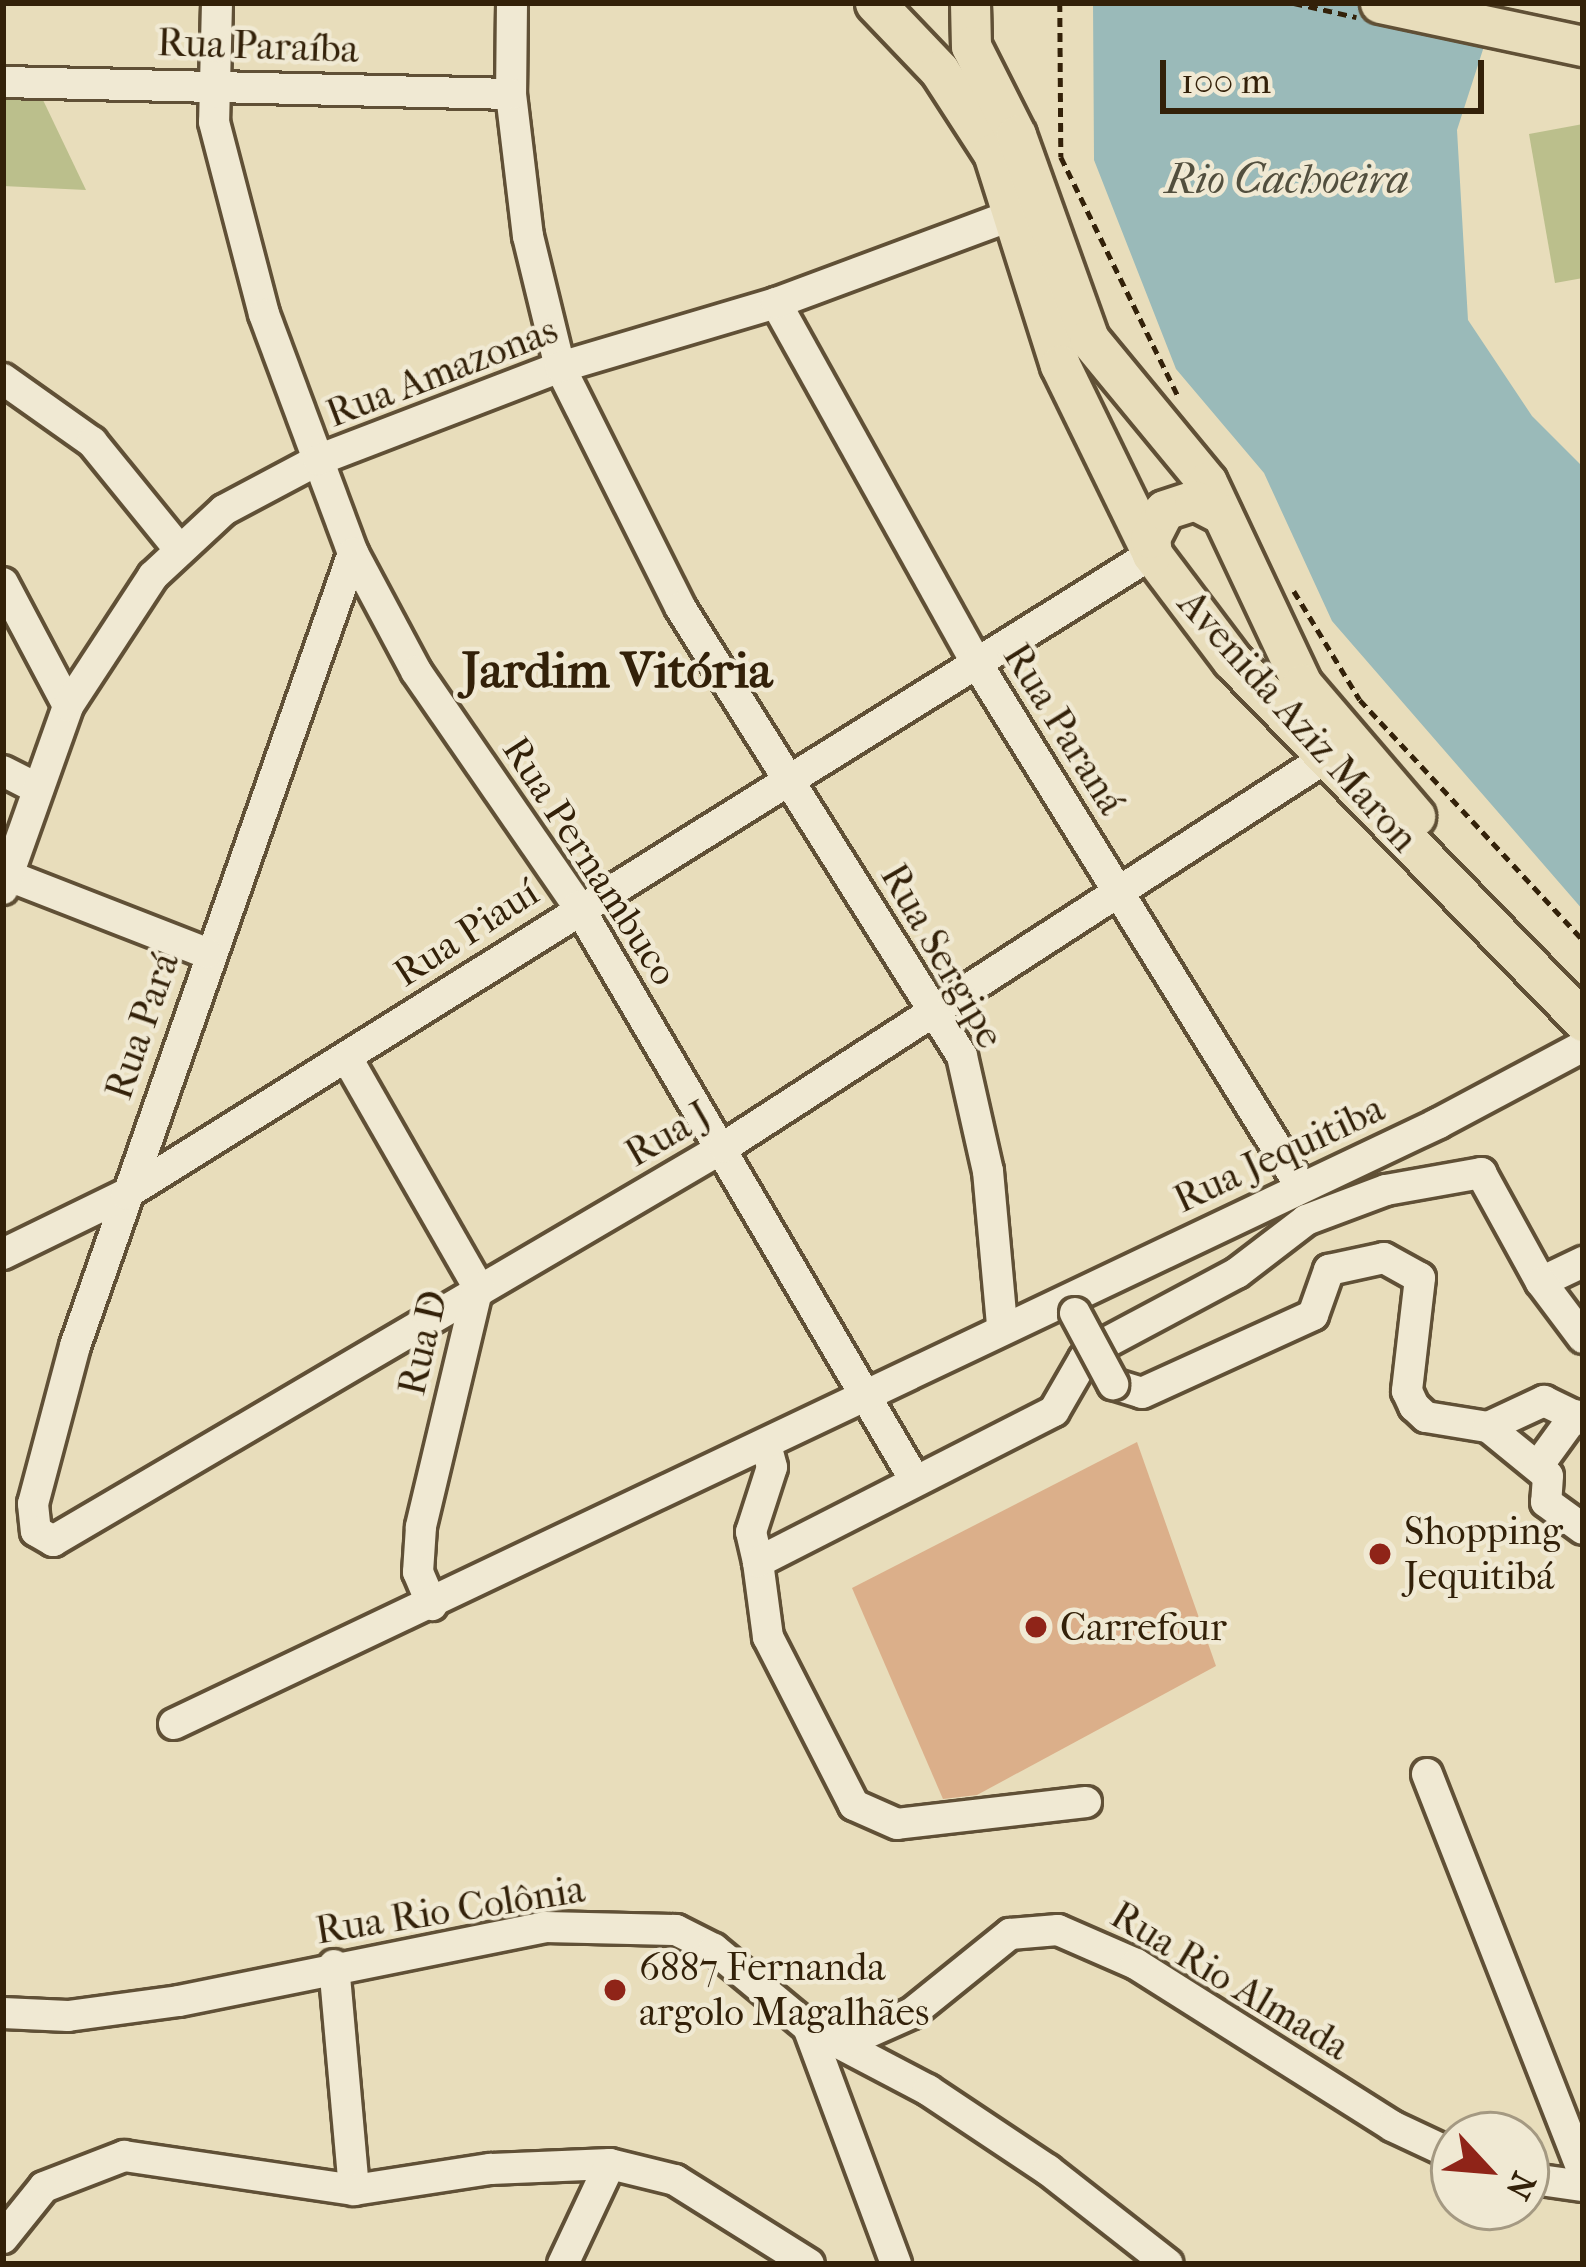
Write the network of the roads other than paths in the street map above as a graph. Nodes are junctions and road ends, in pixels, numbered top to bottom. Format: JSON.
{"nodes":[{"id":1,"x":217,"y":3,"type":"edge"},
{"id":2,"x":512,"y":3,"type":"edge"},
{"id":3,"x":875,"y":3,"type":"edge"},
{"id":4,"x":970,"y":3,"type":"edge"},
{"id":5,"x":1380,"y":3,"type":"edge"},
{"id":6,"x":1506,"y":3,"type":"edge"},
{"id":7,"x":1583,"y":19,"type":"edge"},
{"id":8,"x":1583,"y":46,"type":"edge"},
{"id":9,"x":211,"y":81,"type":"junction"},
{"id":10,"x":3,"y":82,"type":"edge"},
{"id":11,"x":512,"y":94,"type":"junction"},
{"id":12,"x":1015,"y":214,"type":"junction"},
{"id":13,"x":776,"y":303,"type":"junction"},
{"id":14,"x":560,"y":368,"type":"junction"},
{"id":15,"x":3,"y":379,"type":"edge"},
{"id":16,"x":318,"y":460,"type":"junction"},
{"id":17,"x":1222,"y":514,"type":"junction"},
{"id":18,"x":179,"y":549,"type":"junction"},
{"id":19,"x":353,"y":554,"type":"junction"},
{"id":20,"x":1152,"y":554,"type":"junction"},
{"id":21,"x":3,"y":583,"type":"edge"},
{"id":22,"x":976,"y":662,"type":"junction"},
{"id":23,"x":68,"y":706,"type":"junction"},
{"id":24,"x":1324,"y":759,"type":"junction"},
{"id":25,"x":3,"y":771,"type":"edge"},
{"id":26,"x":791,"y":779,"type":"junction"},
{"id":27,"x":35,"y":787,"type":"junction"},
{"id":28,"x":6,"y":882,"type":"edge"},
{"id":29,"x":1120,"y":893,"type":"junction"},
{"id":30,"x":578,"y":907,"type":"junction"},
{"id":31,"x":207,"y":953,"type":"junction"},
{"id":32,"x":1583,"y":986,"type":"edge"},
{"id":33,"x":936,"y":1010,"type":"junction"},
{"id":34,"x":1583,"y":1021,"type":"edge"},
{"id":35,"x":1583,"y":1046,"type":"edge"},
{"id":36,"x":347,"y":1058,"type":"junction"},
{"id":37,"x":724,"y":1147,"type":"junction"},
{"id":38,"x":1301,"y":1187,"type":"junction"},
{"id":39,"x":126,"y":1194,"type":"junction"},
{"id":40,"x":3,"y":1254,"type":"edge"},
{"id":41,"x":1583,"y":1262,"type":"edge"},
{"id":42,"x":1541,"y":1282,"type":"junction"},
{"id":43,"x":478,"y":1287,"type":"junction"},
{"id":44,"x":1070,"y":1304,"type":"junction"},
{"id":45,"x":1002,"y":1324,"type":"junction"},
{"id":46,"x":1578,"y":1325,"type":"edge"},
{"id":47,"x":872,"y":1395,"type":"junction"},
{"id":48,"x":1579,"y":1417,"type":"edge"},
{"id":49,"x":1488,"y":1427,"type":"junction"},
{"id":50,"x":766,"y":1445,"type":"junction"},
{"id":51,"x":1538,"y":1466,"type":"junction"},
{"id":52,"x":913,"y":1477,"type":"junction"},
{"id":53,"x":1580,"y":1518,"type":"edge"},
{"id":54,"x":36,"y":1531,"type":"joint"},
{"id":55,"x":758,"y":1562,"type":"junction"},
{"id":56,"x":432,"y":1605,"type":"junction"},
{"id":57,"x":175,"y":1724,"type":"dead end"},
{"id":58,"x":1426,"y":1774,"type":"dead end"},
{"id":59,"x":1086,"y":1802,"type":"dead end"},
{"id":60,"x":334,"y":1965,"type":"junction"},
{"id":61,"x":3,"y":2013,"type":"edge"},
{"id":62,"x":808,"y":2027,"type":"junction"},
{"id":63,"x":842,"y":2044,"type":"junction"},
{"id":64,"x":1430,"y":2144,"type":"edge"},
{"id":65,"x":610,"y":2164,"type":"junction"},
{"id":66,"x":1583,"y":2172,"type":"edge"},
{"id":67,"x":1550,"y":2181,"type":"edge"},
{"id":68,"x":1583,"y":2186,"type":"edge"},
{"id":69,"x":354,"y":2190,"type":"junction"},
{"id":70,"x":3,"y":2238,"type":"edge"},
{"id":71,"x":563,"y":2264,"type":"edge"},
{"id":72,"x":809,"y":2264,"type":"edge"},
{"id":73,"x":896,"y":2264,"type":"edge"},
{"id":74,"x":1168,"y":2264,"type":"edge"}],
"edges":[{"from":1,"to":9,"type":"street","name":"Rua Pernambuco"},
{"from":2,"to":11,"type":"street","name":"Rua Sergipe"},
{"from":3,"to":12,"type":"main road","name":"Avenida Aziz Maron"},
{"from":4,"to":17,"type":"main road","name":"Avenida Aziz Maron"},
{"from":5,"to":8,"type":"main road"},
{"from":6,"to":7,"type":"main road"},
{"from":9,"to":10,"type":"street","name":"Rua Paraíba"},
{"from":9,"to":11,"type":"street","name":"Rua Paraíba"},
{"from":9,"to":16,"type":"street","name":"Rua Pernambuco"},
{"from":11,"to":14,"type":"street","name":"Rua Sergipe"},
{"from":12,"to":13,"type":"street","name":"Rua Amazonas"},
{"from":12,"to":20,"type":"main road","name":"Avenida Aziz Maron"},
{"from":13,"to":14,"type":"street","name":"Rua Amazonas"},
{"from":13,"to":22,"type":"street","name":"Rua Paraná"},
{"from":14,"to":16,"type":"street","name":"Rua Amazonas"},
{"from":14,"to":26,"type":"street","name":"Rua Sergipe"},
{"from":15,"to":18,"type":"street"},
{"from":16,"to":18,"type":"street","name":"Rua Amazonas"},
{"from":16,"to":19,"type":"street","name":"Rua Pernambuco"},
{"from":17,"to":20,"type":"main road"},
{"from":17,"to":32,"type":"main road","name":"Avenida Aziz Maron"},
{"from":18,"to":23,"type":"street","name":"Rua Amazonas"},
{"from":19,"to":30,"type":"street","name":"Rua Pernambuco"},
{"from":19,"to":31,"type":"street","name":"Rua Pará"},
{"from":20,"to":22,"type":"street","name":"Rua Piauí"},
{"from":20,"to":24,"type":"main road","name":"Avenida Aziz Maron"},
{"from":21,"to":23,"type":"street"},
{"from":22,"to":26,"type":"street","name":"Rua Piauí"},
{"from":22,"to":29,"type":"street","name":"Rua Paraná"},
{"from":23,"to":27,"type":"street","name":"Rua Amazonas"},
{"from":24,"to":29,"type":"street","name":"Rua J"},
{"from":24,"to":34,"type":"main road","name":"Avenida Aziz Maron"},
{"from":25,"to":27,"type":"street"},
{"from":26,"to":30,"type":"street","name":"Rua Piauí"},
{"from":26,"to":33,"type":"street","name":"Rua Sergipe"},
{"from":27,"to":28,"type":"street","name":"Rua Amazonas"},
{"from":28,"to":31,"type":"street"},
{"from":29,"to":33,"type":"street","name":"Rua J"},
{"from":29,"to":38,"type":"street","name":"Rua Paraná"},
{"from":30,"to":36,"type":"street","name":"Rua Piauí"},
{"from":30,"to":37,"type":"street","name":"Rua Pernambuco"},
{"from":31,"to":39,"type":"street","name":"Rua Pará"},
{"from":33,"to":37,"type":"street","name":"Rua J"},
{"from":33,"to":45,"type":"street","name":"Rua Sergipe"},
{"from":35,"to":38,"type":"street","name":"Rua Jequitiba"},
{"from":36,"to":39,"type":"street","name":"Rua Piauí"},
{"from":36,"to":43,"type":"street","name":"Rua D"},
{"from":37,"to":43,"type":"street","name":"Rua J"},
{"from":37,"to":47,"type":"street","name":"Rua Pernambuco"},
{"from":38,"to":44,"type":"street","name":"Rua Jequitiba"},
{"from":39,"to":40,"type":"street","name":"Rua Piauí"},
{"from":39,"to":54,"type":"street","name":"Rua Pará"},
{"from":41,"to":42,"type":"street"},
{"from":42,"to":46,"type":"street"},
{"from":42,"to":52,"type":"street"},
{"from":43,"to":54,"type":"street","name":"Rua J"},
{"from":43,"to":56,"type":"street","name":"Rua D"},
{"from":44,"to":45,"type":"street","name":"Rua Jequitiba"},
{"from":44,"to":49,"type":"street","bridge":true},
{"from":45,"to":47,"type":"street"},
{"from":47,"to":50,"type":"street"},
{"from":47,"to":52,"type":"street","name":"Rua Pernambuco"},
{"from":48,"to":49,"type":"street"},
{"from":48,"to":51,"type":"street"},
{"from":49,"to":51,"type":"street"},
{"from":50,"to":55,"type":"street"},
{"from":50,"to":56,"type":"street"},
{"from":51,"to":53,"type":"street"},
{"from":52,"to":55,"type":"street"},
{"from":55,"to":59,"type":"street"},
{"from":56,"to":57,"type":"street"},
{"from":58,"to":66,"type":"street"},
{"from":60,"to":61,"type":"street","name":"Rua Rio Colônia"},
{"from":60,"to":62,"type":"street","name":"Rua Rio Colônia"},
{"from":60,"to":69,"type":"street"},
{"from":62,"to":63,"type":"street","name":"Rua Rio Colônia"},
{"from":62,"to":73,"type":"street"},
{"from":63,"to":64,"type":"street","name":"Rua Rio Almada"},
{"from":63,"to":74,"type":"street","name":"Rua Rio Colônia"},
{"from":65,"to":69,"type":"street"},
{"from":65,"to":71,"type":"street"},
{"from":65,"to":72,"type":"street"},
{"from":67,"to":68,"type":"street"},
{"from":69,"to":70,"type":"street"}]}
